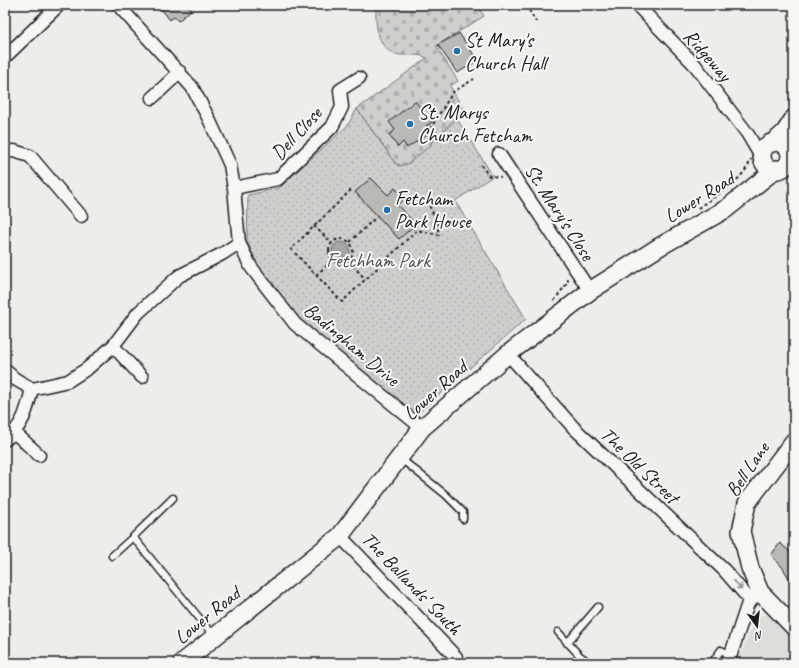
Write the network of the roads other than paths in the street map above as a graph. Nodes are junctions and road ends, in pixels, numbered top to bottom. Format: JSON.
{"nodes":[{"id":1,"x":59,"y":5,"type":"edge"},
{"id":2,"x":118,"y":5,"type":"edge"},
{"id":3,"x":637,"y":5,"type":"edge"},
{"id":4,"x":5,"y":57,"type":"edge"},
{"id":5,"x":180,"y":72,"type":"junction"},
{"id":6,"x":359,"y":78,"type":"dead end"},
{"id":7,"x":152,"y":98,"type":"dead end"},
{"id":8,"x":794,"y":118,"type":"edge"},
{"id":9,"x":794,"y":126,"type":"edge"},
{"id":10,"x":747,"y":133,"type":"junction"},
{"id":11,"x":772,"y":143,"type":"junction"},
{"id":12,"x":5,"y":152,"type":"edge"},
{"id":13,"x":499,"y":154,"type":"dead end"},
{"id":14,"x":776,"y":163,"type":"edge"},
{"id":15,"x":794,"y":178,"type":"edge"},
{"id":16,"x":234,"y":188,"type":"junction"},
{"id":17,"x":81,"y":216,"type":"dead end"},
{"id":18,"x":239,"y":243,"type":"junction"},
{"id":19,"x":590,"y":291,"type":"junction"},
{"id":20,"x":113,"y":346,"type":"junction"},
{"id":21,"x":508,"y":354,"type":"junction"},
{"id":22,"x":5,"y":370,"type":"edge"},
{"id":23,"x":142,"y":377,"type":"dead end"},
{"id":24,"x":32,"y":389,"type":"junction"},
{"id":25,"x":422,"y":428,"type":"junction"},
{"id":26,"x":10,"y":437,"type":"edge"},
{"id":27,"x":793,"y":444,"type":"edge"},
{"id":28,"x":39,"y":455,"type":"dead end"},
{"id":29,"x":399,"y":458,"type":"junction"},
{"id":30,"x":173,"y":498,"type":"dead end"},
{"id":31,"x":463,"y":519,"type":"dead end"},
{"id":32,"x":340,"y":536,"type":"junction"},
{"id":33,"x":133,"y":537,"type":"junction"},
{"id":34,"x":112,"y":556,"type":"dead end"},
{"id":35,"x":755,"y":596,"type":"junction"},
{"id":36,"x":598,"y":607,"type":"dead end"},
{"id":37,"x":794,"y":627,"type":"edge"},
{"id":38,"x":558,"y":632,"type":"dead end"},
{"id":39,"x":215,"y":637,"type":"junction"},
{"id":40,"x":567,"y":642,"type":"junction"},
{"id":41,"x":456,"y":657,"type":"dead end"},
{"id":42,"x":730,"y":659,"type":"edge"},
{"id":43,"x":189,"y":661,"type":"edge"},
{"id":44,"x":590,"y":663,"type":"edge"},
{"id":45,"x":712,"y":663,"type":"edge"}],
"edges":[{"from":1,"to":4,"type":"street"},
{"from":2,"to":5,"type":"street","name":"Badingham Drive"},
{"from":3,"to":10,"type":"street","name":"Ridgeway"},
{"from":5,"to":7,"type":"street"},
{"from":5,"to":16,"type":"street","name":"Badingham Drive"},
{"from":6,"to":16,"type":"street","name":"Dell Close"},
{"from":8,"to":11,"type":"street","name":"Lower Road"},
{"from":9,"to":14,"type":"street"},
{"from":10,"to":11,"type":"street","name":"Ridgeway"},
{"from":10,"to":14,"type":"street","name":"Ridgeway"},
{"from":11,"to":14,"type":"street","name":"Lower Road"},
{"from":12,"to":17,"type":"street"},
{"from":13,"to":19,"type":"street","name":"St. Mary's Close"},
{"from":14,"to":15,"type":"street"},
{"from":14,"to":19,"type":"street","name":"Lower Road"},
{"from":16,"to":18,"type":"street","name":"Badingham Drive"},
{"from":18,"to":20,"type":"street"},
{"from":18,"to":25,"type":"street","name":"Badingham Drive"},
{"from":19,"to":21,"type":"street","name":"Lower Road"},
{"from":20,"to":23,"type":"street"},
{"from":20,"to":24,"type":"street"},
{"from":21,"to":25,"type":"street","name":"Lower Road"},
{"from":21,"to":35,"type":"street","name":"The Old Street","one_way":true},
{"from":22,"to":24,"type":"street"},
{"from":24,"to":26,"type":"street"},
{"from":25,"to":29,"type":"street","name":"Lower Road"},
{"from":26,"to":28,"type":"street"},
{"from":27,"to":35,"type":"street","name":"Bell Lane"},
{"from":29,"to":31,"type":"lane"},
{"from":29,"to":32,"type":"street","name":"Lower Road"},
{"from":30,"to":33,"type":"lane"},
{"from":32,"to":39,"type":"street","name":"Lower Road"},
{"from":32,"to":41,"type":"street","name":"The Ballands' South"},
{"from":33,"to":34,"type":"lane"},
{"from":33,"to":39,"type":"lane"},
{"from":35,"to":37,"type":"street"},
{"from":35,"to":42,"type":"street"},
{"from":36,"to":40,"type":"lane"},
{"from":38,"to":40,"type":"lane"},
{"from":39,"to":43,"type":"street","name":"Lower Road"},
{"from":40,"to":44,"type":"lane"},
{"from":42,"to":45,"type":"lane"}]}
